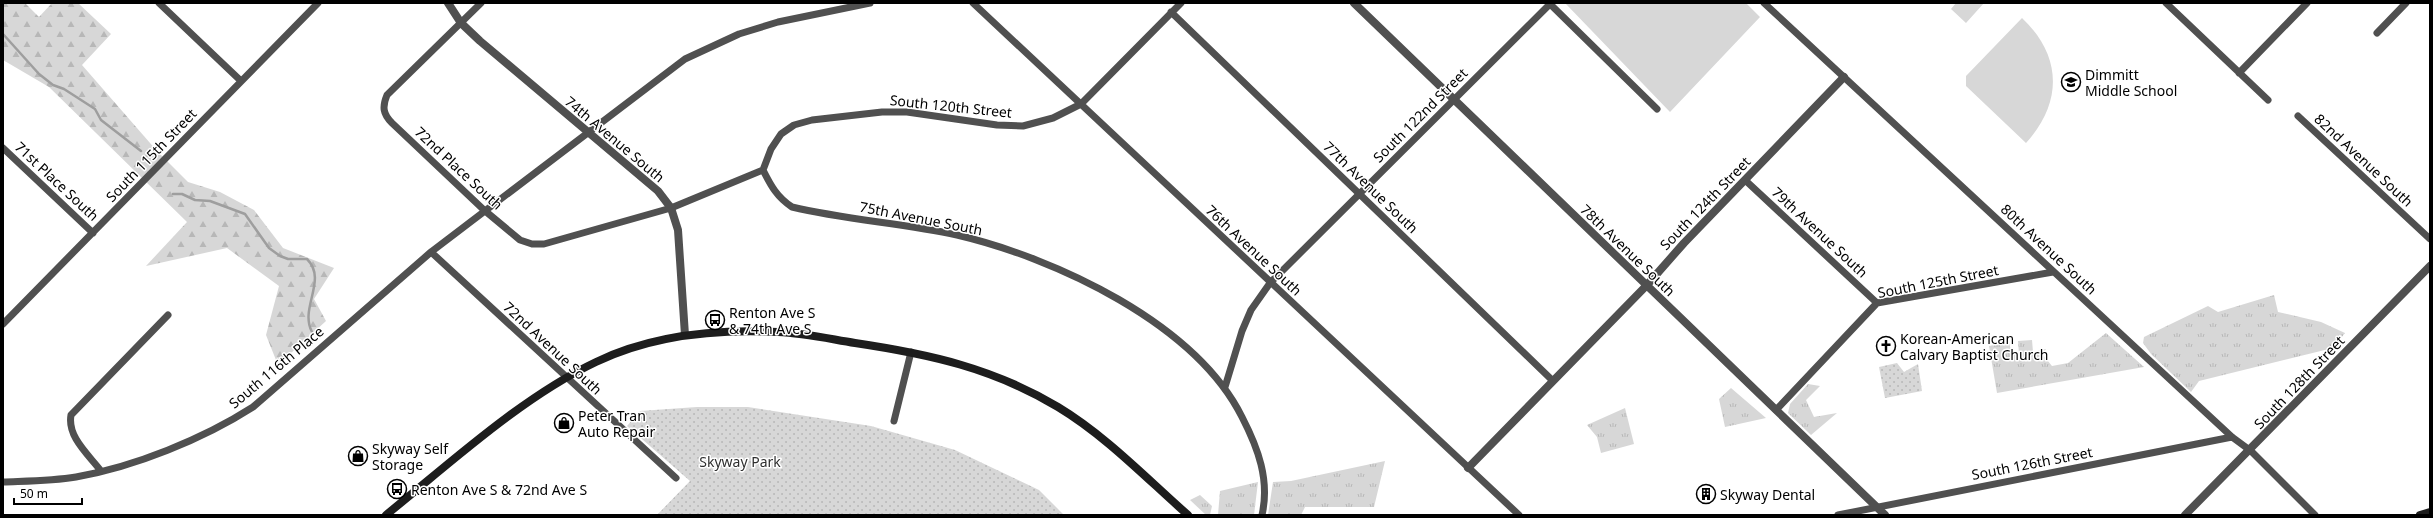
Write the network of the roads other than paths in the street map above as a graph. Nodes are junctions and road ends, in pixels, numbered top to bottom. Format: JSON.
{"nodes":[{"id":1,"x":159,"y":3,"type":"edge"},
{"id":2,"x":318,"y":3,"type":"edge"},
{"id":3,"x":448,"y":3,"type":"edge"},
{"id":4,"x":481,"y":3,"type":"edge"},
{"id":5,"x":870,"y":3,"type":"edge"},
{"id":6,"x":973,"y":3,"type":"edge"},
{"id":7,"x":1181,"y":3,"type":"edge"},
{"id":8,"x":1354,"y":3,"type":"edge"},
{"id":9,"x":1550,"y":3,"type":"edge"},
{"id":10,"x":1764,"y":3,"type":"edge"},
{"id":11,"x":2166,"y":3,"type":"edge"},
{"id":12,"x":2306,"y":3,"type":"edge"},
{"id":13,"x":2406,"y":3,"type":"edge"},
{"id":14,"x":1172,"y":12,"type":"junction"},
{"id":15,"x":461,"y":22,"type":"junction"},
{"id":16,"x":2377,"y":33,"type":"dead end"},
{"id":17,"x":2239,"y":73,"type":"junction"},
{"id":18,"x":1844,"y":77,"type":"junction"},
{"id":19,"x":241,"y":81,"type":"junction"},
{"id":20,"x":1454,"y":100,"type":"junction"},
{"id":21,"x":2268,"y":100,"type":"dead end"},
{"id":22,"x":1081,"y":104,"type":"junction"},
{"id":23,"x":1657,"y":109,"type":"dead end"},
{"id":24,"x":2298,"y":116,"type":"dead end"},
{"id":25,"x":586,"y":132,"type":"junction"},
{"id":26,"x":3,"y":148,"type":"edge"},
{"id":27,"x":763,"y":170,"type":"junction"},
{"id":28,"x":1745,"y":180,"type":"junction"},
{"id":29,"x":1360,"y":194,"type":"junction"},
{"id":30,"x":672,"y":208,"type":"junction"},
{"id":31,"x":484,"y":210,"type":"junction"},
{"id":32,"x":93,"y":233,"type":"junction"},
{"id":33,"x":2430,"y":239,"type":"edge"},
{"id":34,"x":431,"y":252,"type":"junction"},
{"id":35,"x":2430,"y":266,"type":"edge"},
{"id":36,"x":2053,"y":272,"type":"junction"},
{"id":37,"x":1270,"y":283,"type":"junction"},
{"id":38,"x":1647,"y":286,"type":"junction"},
{"id":39,"x":1877,"y":303,"type":"junction"},
{"id":40,"x":168,"y":315,"type":"dead end"},
{"id":41,"x":4,"y":321,"type":"edge"},
{"id":42,"x":685,"y":335,"type":"junction"},
{"id":43,"x":911,"y":352,"type":"junction"},
{"id":44,"x":566,"y":378,"type":"junction"},
{"id":45,"x":1552,"y":380,"type":"junction"},
{"id":46,"x":1225,"y":387,"type":"junction"},
{"id":47,"x":1776,"y":410,"type":"junction"},
{"id":48,"x":894,"y":421,"type":"dead end"},
{"id":49,"x":2232,"y":436,"type":"junction"},
{"id":50,"x":2251,"y":451,"type":"junction"},
{"id":51,"x":1468,"y":468,"type":"junction"},
{"id":52,"x":101,"y":471,"type":"junction"},
{"id":53,"x":676,"y":478,"type":"dead end"},
{"id":54,"x":3,"y":482,"type":"edge"},
{"id":55,"x":1876,"y":506,"type":"junction"},
{"id":56,"x":2430,"y":512,"type":"edge"},
{"id":57,"x":386,"y":515,"type":"edge"},
{"id":58,"x":1188,"y":515,"type":"edge"},
{"id":59,"x":1262,"y":515,"type":"edge"},
{"id":60,"x":1519,"y":515,"type":"edge"},
{"id":61,"x":1838,"y":515,"type":"edge"},
{"id":62,"x":1885,"y":515,"type":"edge"},
{"id":63,"x":2185,"y":515,"type":"edge"},
{"id":64,"x":2315,"y":515,"type":"edge"},
{"id":65,"x":2420,"y":515,"type":"edge"}],
"edges":[{"from":1,"to":19,"type":"street"},
{"from":2,"to":19,"type":"street","name":"South 115th Street"},
{"from":3,"to":15,"type":"street","name":"74th Avenue South"},
{"from":4,"to":15,"type":"street"},
{"from":5,"to":25,"type":"street","name":"South 116th Place"},
{"from":6,"to":22,"type":"street","name":"76th Avenue South"},
{"from":7,"to":14,"type":"street","name":"South 120th Street"},
{"from":8,"to":20,"type":"street","name":"78th Avenue South"},
{"from":9,"to":20,"type":"street","name":"South 122nd Street"},
{"from":9,"to":23,"type":"street"},
{"from":10,"to":18,"type":"street","name":"80th Avenue South"},
{"from":11,"to":17,"type":"street"},
{"from":12,"to":17,"type":"street"},
{"from":13,"to":16,"type":"street"},
{"from":14,"to":22,"type":"street","name":"South 120th Street"},
{"from":14,"to":29,"type":"street","name":"77th Avenue South"},
{"from":15,"to":25,"type":"street","name":"74th Avenue South"},
{"from":15,"to":31,"type":"street","name":"72nd Place South"},
{"from":17,"to":21,"type":"street"},
{"from":18,"to":28,"type":"street","name":"South 124th Street"},
{"from":18,"to":36,"type":"street","name":"80th Avenue South"},
{"from":19,"to":32,"type":"street","name":"South 115th Street"},
{"from":20,"to":29,"type":"street","name":"South 122nd Street"},
{"from":20,"to":38,"type":"street","name":"78th Avenue South"},
{"from":22,"to":27,"type":"street","name":"South 120th Street"},
{"from":22,"to":37,"type":"street","name":"76th Avenue South"},
{"from":24,"to":33,"type":"street","name":"82nd Avenue South"},
{"from":25,"to":30,"type":"street","name":"74th Avenue South"},
{"from":25,"to":31,"type":"street","name":"South 116th Place"},
{"from":26,"to":32,"type":"street","name":"71st Place South"},
{"from":27,"to":30,"type":"street"},
{"from":27,"to":46,"type":"street","name":"75th Avenue South"},
{"from":28,"to":38,"type":"street","name":"South 124th Street"},
{"from":28,"to":39,"type":"street","name":"79th Avenue South"},
{"from":29,"to":37,"type":"street","name":"South 122nd Street"},
{"from":29,"to":45,"type":"street","name":"77th Avenue South"},
{"from":30,"to":31,"type":"street","name":"72nd Place South"},
{"from":30,"to":42,"type":"street","name":"74th Avenue South"},
{"from":31,"to":34,"type":"street","name":"South 116th Place"},
{"from":32,"to":41,"type":"street","name":"South 115th Street"},
{"from":34,"to":44,"type":"street","name":"72nd Avenue South"},
{"from":34,"to":52,"type":"street","name":"South 116th Place"},
{"from":35,"to":50,"type":"street","name":"South 128th Street"},
{"from":36,"to":39,"type":"street","name":"South 125th Street"},
{"from":36,"to":49,"type":"street","name":"80th Avenue South"},
{"from":37,"to":46,"type":"street","name":"South 122nd Street"},
{"from":37,"to":51,"type":"street","name":"76th Avenue South"},
{"from":38,"to":45,"type":"street","name":"South 124th Street"},
{"from":38,"to":47,"type":"street","name":"78th Avenue South"},
{"from":39,"to":47,"type":"street","name":"South 125th Street"},
{"from":40,"to":52,"type":"street"},
{"from":42,"to":43,"type":"main road"},
{"from":42,"to":44,"type":"main road"},
{"from":43,"to":48,"type":"street"},
{"from":43,"to":58,"type":"main road"},
{"from":44,"to":53,"type":"street","name":"72nd Avenue South"},
{"from":44,"to":57,"type":"main road"},
{"from":45,"to":51,"type":"street","name":"South 124th Street"},
{"from":46,"to":59,"type":"street","name":"75th Avenue South"},
{"from":47,"to":55,"type":"street","name":"78th Avenue South"},
{"from":49,"to":50,"type":"street","name":"80th Avenue South"},
{"from":49,"to":55,"type":"street","name":"South 126th Street"},
{"from":50,"to":63,"type":"street","name":"South 128th Street"},
{"from":50,"to":64,"type":"street","name":"80th Avenue South"},
{"from":51,"to":60,"type":"street","name":"76th Avenue South"},
{"from":52,"to":54,"type":"street","name":"South 116th Place"},
{"from":55,"to":61,"type":"street","name":"South 126th Street"},
{"from":55,"to":62,"type":"street","name":"78th Avenue South"},
{"from":56,"to":65,"type":"main road"}]}
